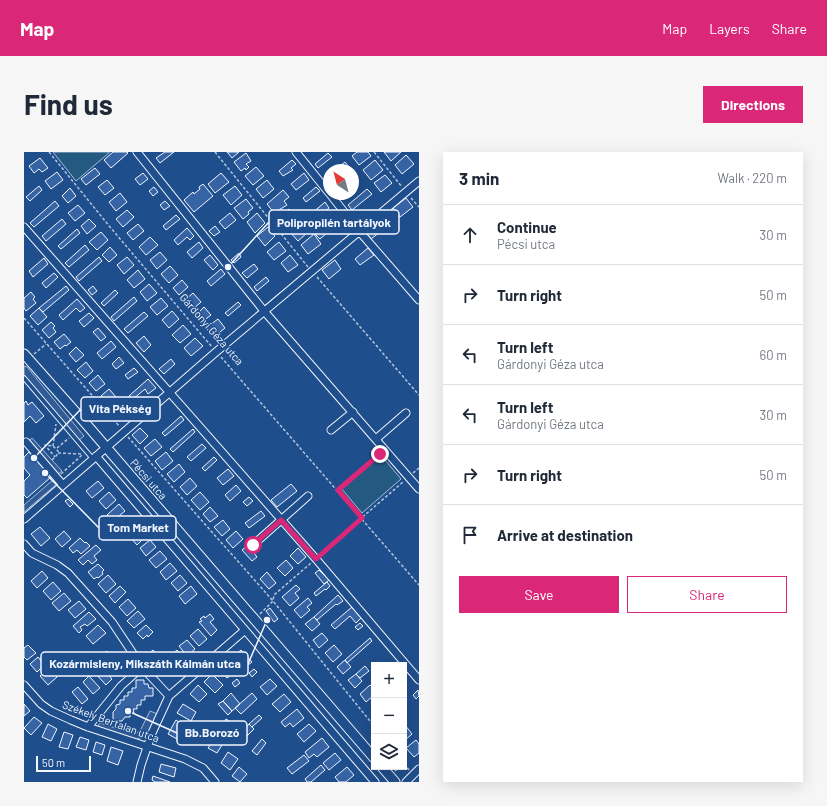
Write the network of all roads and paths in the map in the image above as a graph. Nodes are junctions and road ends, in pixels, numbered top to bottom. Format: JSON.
{"nodes":[{"id":1,"x":49,"y":152,"type":"edge"},
{"id":2,"x":137,"y":152,"type":"edge"},
{"id":3,"x":296,"y":152,"type":"edge"},
{"id":4,"x":374,"y":152,"type":"edge"},
{"id":5,"x":419,"y":181,"type":"edge"},
{"id":6,"x":323,"y":186,"type":"edge"},
{"id":7,"x":406,"y":192,"type":"junction"},
{"id":8,"x":334,"y":200,"type":"edge"},
{"id":9,"x":419,"y":207,"type":"edge"},
{"id":10,"x":24,"y":227,"type":"edge"},
{"id":11,"x":359,"y":231,"type":"junction"},
{"id":12,"x":419,"y":300,"type":"edge"},
{"id":13,"x":264,"y":311,"type":"junction"},
{"id":14,"x":24,"y":318,"type":"edge"},
{"id":15,"x":46,"y":344,"type":"junction"},
{"id":16,"x":216,"y":352,"type":"junction"},
{"id":17,"x":26,"y":358,"type":"edge"},
{"id":18,"x":24,"y":378,"type":"edge"},
{"id":19,"x":170,"y":392,"type":"junction"},
{"id":20,"x":352,"y":412,"type":"junction"},
{"id":21,"x":406,"y":414,"type":"dead end"},
{"id":22,"x":57,"y":423,"type":"dead end"},
{"id":23,"x":331,"y":430,"type":"dead end"},
{"id":24,"x":124,"y":432,"type":"junction"},
{"id":25,"x":69,"y":438,"type":"dead end"},
{"id":26,"x":376,"y":439,"type":"junction"},
{"id":27,"x":26,"y":442,"type":"dead end"},
{"id":28,"x":53,"y":446,"type":"junction"},
{"id":29,"x":57,"y":448,"type":"junction"},
{"id":30,"x":106,"y":448,"type":"junction"},
{"id":31,"x":385,"y":450,"type":"junction"},
{"id":32,"x":58,"y":453,"type":"junction"},
{"id":33,"x":55,"y":458,"type":"junction"},
{"id":34,"x":94,"y":458,"type":"junction"},
{"id":35,"x":52,"y":460,"type":"dead end"},
{"id":36,"x":57,"y":477,"type":"junction"},
{"id":37,"x":408,"y":477,"type":"junction"},
{"id":38,"x":63,"y":485,"type":"junction"},
{"id":39,"x":419,"y":489,"type":"edge"},
{"id":40,"x":338,"y":490,"type":"junction"},
{"id":41,"x":308,"y":496,"type":"dead end"},
{"id":42,"x":362,"y":518,"type":"junction"},
{"id":43,"x":24,"y":519,"type":"edge"},
{"id":44,"x":281,"y":520,"type":"junction"},
{"id":45,"x":24,"y":544,"type":"edge"},
{"id":46,"x":253,"y":545,"type":"dead end"},
{"id":47,"x":316,"y":559,"type":"junction"},
{"id":48,"x":419,"y":585,"type":"edge"},
{"id":49,"x":273,"y":601,"type":"junction"},
{"id":50,"x":255,"y":620,"type":"junction"},
{"id":51,"x":245,"y":630,"type":"junction"},
{"id":52,"x":142,"y":667,"type":"junction"},
{"id":53,"x":419,"y":680,"type":"edge"},
{"id":54,"x":24,"y":685,"type":"edge"},
{"id":55,"x":169,"y":696,"type":"junction"},
{"id":56,"x":371,"y":722,"type":"edge"},
{"id":57,"x":88,"y":727,"type":"junction"},
{"id":58,"x":147,"y":746,"type":"junction"},
{"id":59,"x":371,"y":755,"type":"edge"},
{"id":60,"x":419,"y":769,"type":"edge"},
{"id":61,"x":385,"y":770,"type":"edge"},
{"id":62,"x":136,"y":782,"type":"edge"},
{"id":63,"x":215,"y":782,"type":"edge"},
{"id":64,"x":375,"y":782,"type":"edge"},
{"id":65,"x":395,"y":782,"type":"edge"},
{"id":66,"x":406,"y":782,"type":"edge"}],
"edges":[{"from":1,"to":16,"type":"path","name":"Gárdonyi Géza utca"},
{"from":2,"to":13,"type":"street"},
{"from":3,"to":6,"type":"street"},
{"from":4,"to":7,"type":"path"},
{"from":5,"to":7,"type":"street"},
{"from":7,"to":9,"type":"path"},
{"from":7,"to":11,"type":"street"},
{"from":8,"to":11,"type":"street"},
{"from":10,"to":19,"type":"street"},
{"from":11,"to":12,"type":"street"},
{"from":11,"to":13,"type":"street"},
{"from":13,"to":16,"type":"street"},
{"from":13,"to":20,"type":"street"},
{"from":14,"to":15,"type":"path"},
{"from":15,"to":17,"type":"path"},
{"from":15,"to":24,"type":"path"},
{"from":16,"to":19,"type":"street"},
{"from":16,"to":40,"type":"path","name":"Gárdonyi Géza utca"},
{"from":17,"to":30,"type":"main road","name":"Pécsi utca"},
{"from":18,"to":34,"type":"lane"},
{"from":19,"to":24,"type":"street"},
{"from":19,"to":44,"type":"street"},
{"from":20,"to":23,"type":"street"},
{"from":20,"to":26,"type":"street"},
{"from":21,"to":26,"type":"street"},
{"from":22,"to":28,"type":"path"},
{"from":24,"to":30,"type":"street"},
{"from":24,"to":49,"type":"path"},
{"from":25,"to":29,"type":"path"},
{"from":26,"to":31,"type":"street"},
{"from":27,"to":36,"type":"street"},
{"from":28,"to":29,"type":"path"},
{"from":28,"to":33,"type":"path"},
{"from":29,"to":32,"type":"path"},
{"from":30,"to":34,"type":"street"},
{"from":30,"to":50,"type":"main road","name":"Pécsi utca"},
{"from":31,"to":37,"type":"street"},
{"from":31,"to":40,"type":"path"},
{"from":32,"to":33,"type":"path"},
{"from":32,"to":36,"type":"path"},
{"from":33,"to":35,"type":"path"},
{"from":34,"to":38,"type":"street"},
{"from":34,"to":51,"type":"street"},
{"from":36,"to":38,"type":"street"},
{"from":37,"to":39,"type":"street"},
{"from":37,"to":42,"type":"path"},
{"from":38,"to":43,"type":"street"},
{"from":40,"to":42,"type":"path","name":"Gárdonyi Géza utca"},
{"from":41,"to":44,"type":"street"},
{"from":42,"to":47,"type":"path"},
{"from":42,"to":48,"type":"path","name":"Gárdonyi Géza utca"},
{"from":44,"to":46,"type":"street"},
{"from":44,"to":47,"type":"street"},
{"from":45,"to":52,"type":"street"},
{"from":47,"to":49,"type":"path"},
{"from":47,"to":53,"type":"street"},
{"from":49,"to":50,"type":"path"},
{"from":49,"to":56,"type":"path"},
{"from":50,"to":59,"type":"main road","name":"Pécsi utca"},
{"from":51,"to":55,"type":"street"},
{"from":51,"to":64,"type":"street"},
{"from":52,"to":55,"type":"street"},
{"from":52,"to":57,"type":"street"},
{"from":54,"to":57,"type":"street","name":"Székely Bertalan utca"},
{"from":55,"to":58,"type":"street"},
{"from":57,"to":58,"type":"street","name":"Székely Bertalan utca"},
{"from":58,"to":62,"type":"street"},
{"from":58,"to":63,"type":"street","name":"Székely Bertalan utca"},
{"from":60,"to":66,"type":"street"},
{"from":61,"to":65,"type":"main road"}]}
